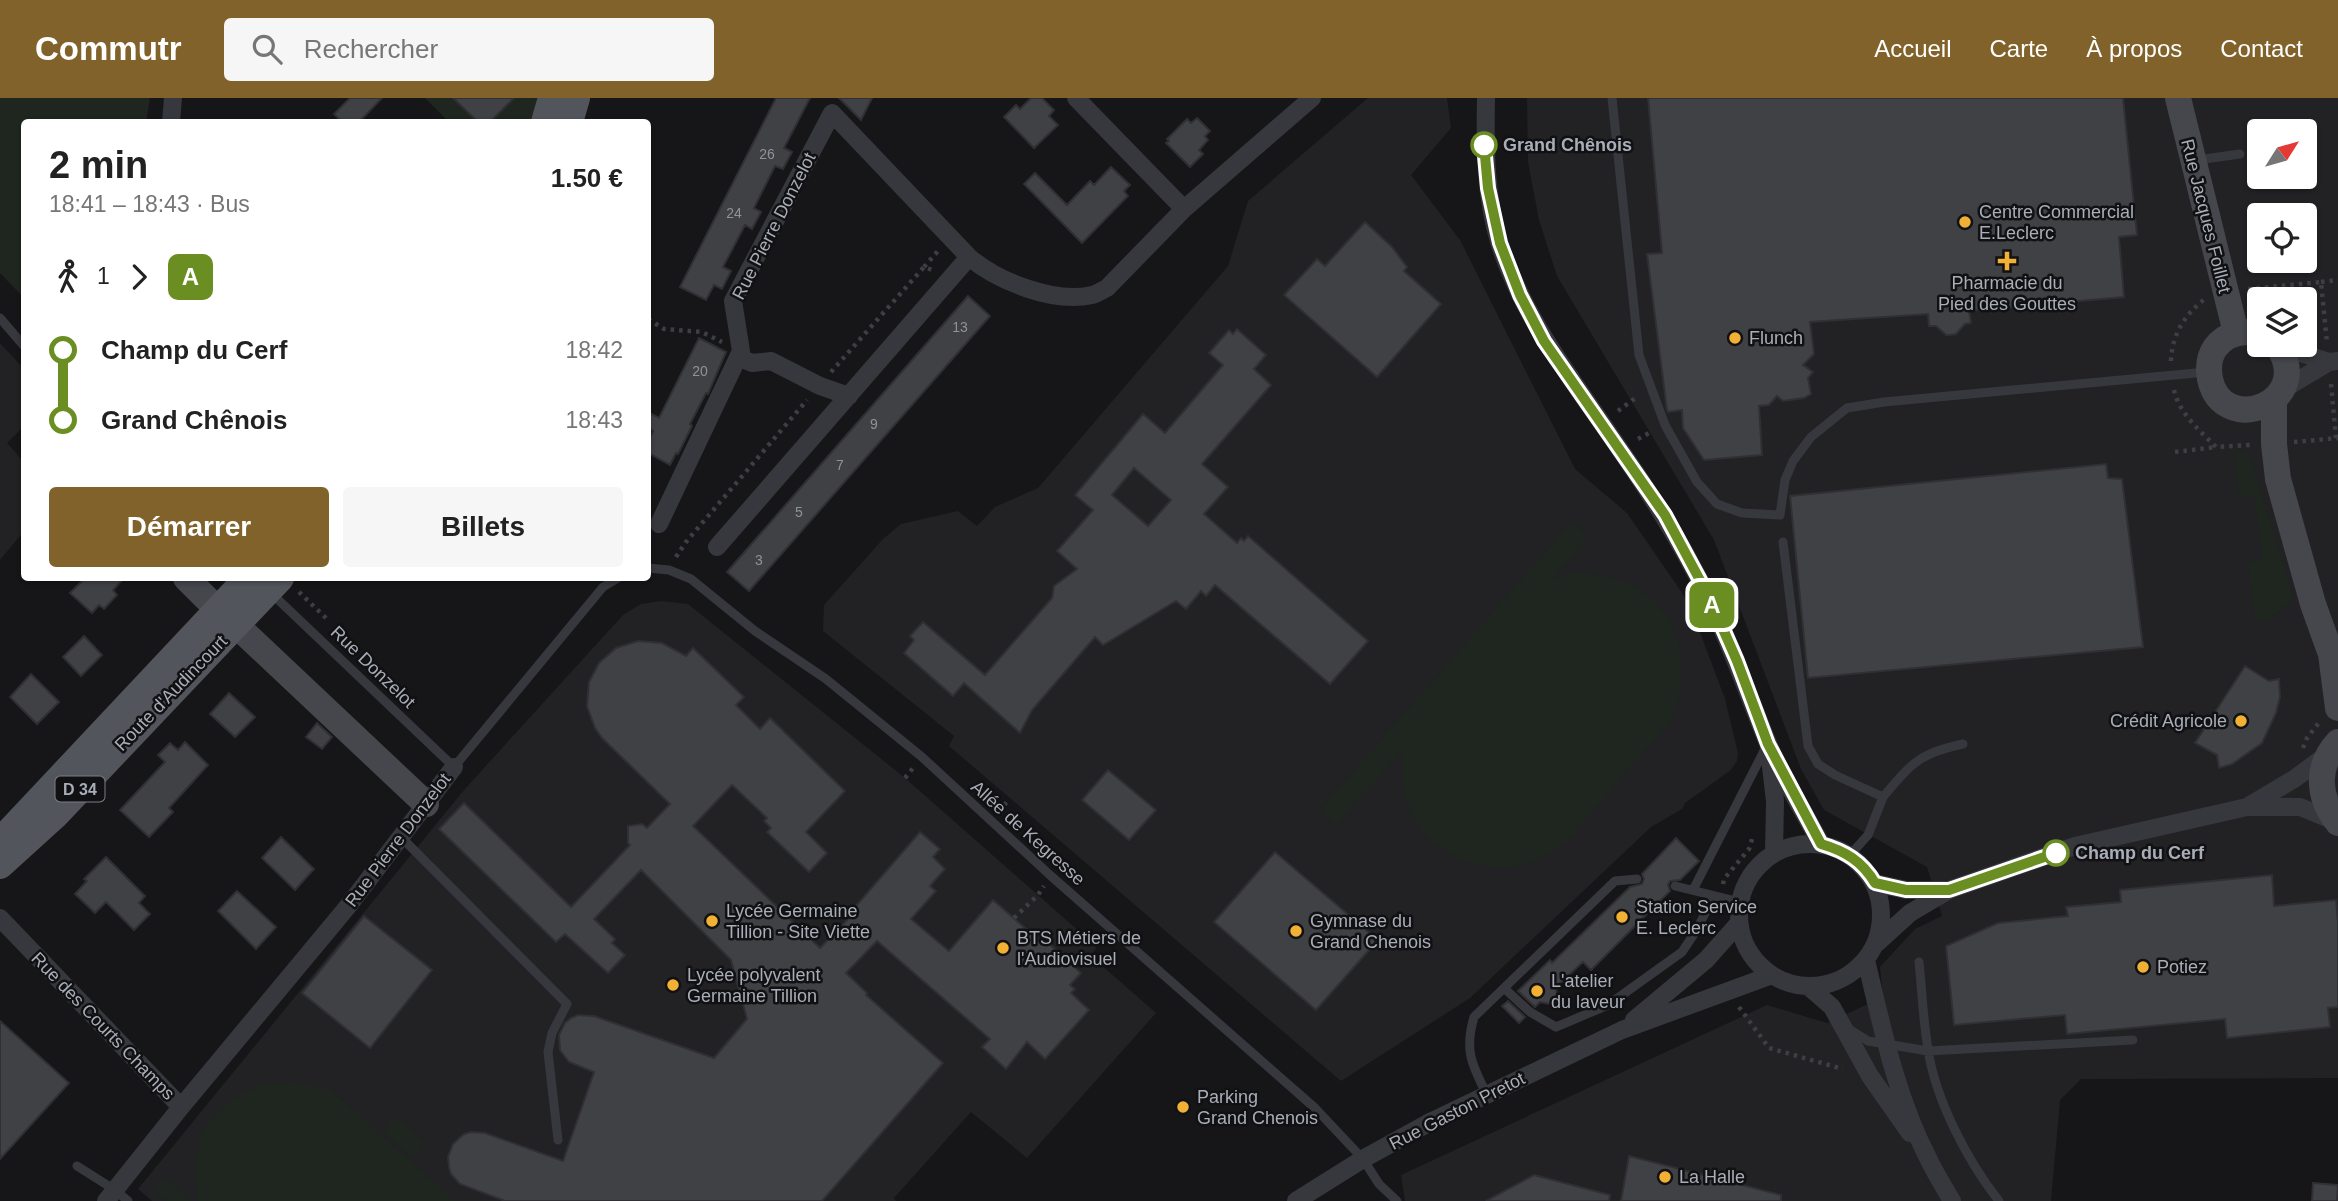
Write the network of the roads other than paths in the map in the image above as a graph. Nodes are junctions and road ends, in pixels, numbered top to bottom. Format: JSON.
{"nodes":[{"id":1,"x":173,"y":98,"type":"edge"},
{"id":2,"x":552,"y":98,"type":"edge"},
{"id":3,"x":576,"y":98,"type":"edge"},
{"id":4,"x":1076,"y":98,"type":"edge"},
{"id":5,"x":1312,"y":98,"type":"edge"},
{"id":6,"x":1486,"y":98,"type":"edge"},
{"id":7,"x":1612,"y":98,"type":"edge"},
{"id":8,"x":2178,"y":98,"type":"edge"},
{"id":9,"x":170,"y":119,"type":"edge"},
{"id":10,"x":546,"y":119,"type":"edge"},
{"id":11,"x":570,"y":119,"type":"edge"},
{"id":12,"x":2240,"y":154,"type":"dead end"},
{"id":13,"x":2192,"y":161,"type":"junction"},
{"id":14,"x":1184,"y":209,"type":"junction"},
{"id":15,"x":969,"y":257,"type":"junction"},
{"id":16,"x":2247,"y":299,"type":"edge"},
{"id":17,"x":0,"y":318,"type":"edge"},
{"id":18,"x":2247,"y":339,"type":"edge"},
{"id":19,"x":21,"y":342,"type":"edge"},
{"id":20,"x":739,"y":354,"type":"junction"},
{"id":21,"x":2285,"y":357,"type":"edge"},
{"id":22,"x":2333,"y":362,"type":"edge"},
{"id":23,"x":2208,"y":372,"type":"junction"},
{"id":24,"x":2278,"y":395,"type":"junction"},
{"id":25,"x":849,"y":396,"type":"junction"},
{"id":26,"x":2240,"y":409,"type":"junction"},
{"id":27,"x":2278,"y":479,"type":"junction"},
{"id":28,"x":659,"y":524,"type":"dead end"},
{"id":29,"x":1783,"y":542,"type":"dead end"},
{"id":30,"x":717,"y":547,"type":"dead end"},
{"id":31,"x":651,"y":568,"type":"edge"},
{"id":32,"x":189,"y":581,"type":"edge"},
{"id":33,"x":613,"y":581,"type":"edge"},
{"id":34,"x":269,"y":583,"type":"edge"},
{"id":35,"x":227,"y":618,"type":"junction"},
{"id":36,"x":2334,"y":660,"type":"edge"},
{"id":37,"x":2338,"y":708,"type":"edge"},
{"id":38,"x":2335,"y":742,"type":"edge"},
{"id":39,"x":1768,"y":744,"type":"junction"},
{"id":40,"x":1963,"y":744,"type":"dead end"},
{"id":41,"x":454,"y":767,"type":"junction"},
{"id":42,"x":1884,"y":797,"type":"junction"},
{"id":43,"x":426,"y":804,"type":"junction"},
{"id":44,"x":2247,"y":807,"type":"junction"},
{"id":45,"x":2338,"y":822,"type":"edge"},
{"id":46,"x":401,"y":837,"type":"junction"},
{"id":47,"x":0,"y":842,"type":"edge"},
{"id":48,"x":1821,"y":844,"type":"junction"},
{"id":49,"x":1774,"y":853,"type":"junction"},
{"id":50,"x":1850,"y":855,"type":"junction"},
{"id":51,"x":0,"y":865,"type":"edge"},
{"id":52,"x":1637,"y":879,"type":"dead end"},
{"id":53,"x":1875,"y":883,"type":"junction"},
{"id":54,"x":1675,"y":886,"type":"dead end"},
{"id":55,"x":1693,"y":890,"type":"junction"},
{"id":56,"x":1949,"y":890,"type":"junction"},
{"id":57,"x":1714,"y":895,"type":"junction"},
{"id":58,"x":1740,"y":902,"type":"junction"},
{"id":59,"x":0,"y":918,"type":"edge"},
{"id":60,"x":1739,"y":923,"type":"junction"},
{"id":61,"x":1877,"y":943,"type":"junction"},
{"id":62,"x":1866,"y":960,"type":"junction"},
{"id":63,"x":1920,"y":962,"type":"dead end"},
{"id":64,"x":1772,"y":975,"type":"junction"},
{"id":65,"x":1809,"y":987,"type":"junction"},
{"id":66,"x":1504,"y":989,"type":"junction"},
{"id":67,"x":1844,"y":1026,"type":"junction"},
{"id":68,"x":1622,"y":1030,"type":"junction"},
{"id":69,"x":2133,"y":1040,"type":"dead end"},
{"id":70,"x":1886,"y":1045,"type":"junction"},
{"id":71,"x":1928,"y":1051,"type":"junction"},
{"id":72,"x":1487,"y":1095,"type":"junction"},
{"id":73,"x":181,"y":1107,"type":"junction"},
{"id":74,"x":558,"y":1140,"type":"dead end"},
{"id":75,"x":1927,"y":1157,"type":"junction"},
{"id":76,"x":1363,"y":1159,"type":"junction"},
{"id":77,"x":77,"y":1166,"type":"dead end"},
{"id":78,"x":116,"y":1197,"type":"edge"},
{"id":79,"x":1296,"y":1201,"type":"edge"},
{"id":80,"x":1396,"y":1201,"type":"edge"},
{"id":81,"x":1952,"y":1201,"type":"edge"},
{"id":82,"x":1999,"y":1201,"type":"edge"}],
"edges":[{"from":1,"to":9,"type":"street"},
{"from":2,"to":10,"type":"main road"},
{"from":3,"to":11,"type":"main road"},
{"from":4,"to":14,"type":"street"},
{"from":5,"to":14,"type":"street","name":"Rue Pierre Donzelot"},
{"from":6,"to":39,"type":"street"},
{"from":7,"to":23,"type":"lane"},
{"from":8,"to":13,"type":"street","name":"Rue Jacques Foillet"},
{"from":12,"to":13,"type":"lane"},
{"from":13,"to":16,"type":"street","name":"Rue Jacques Foillet"},
{"from":14,"to":15,"type":"street","name":"Rue Pierre Donzelot"},
{"from":15,"to":20,"type":"street","name":"Rue Pierre Donzelot"},
{"from":15,"to":25,"type":"street"},
{"from":17,"to":19,"type":"lane"},
{"from":18,"to":23,"type":"street"},
{"from":20,"to":25,"type":"street"},
{"from":20,"to":28,"type":"street"},
{"from":21,"to":24,"type":"street"},
{"from":22,"to":24,"type":"street"},
{"from":23,"to":26,"type":"street"},
{"from":24,"to":26,"type":"street"},
{"from":24,"to":27,"type":"street"},
{"from":25,"to":30,"type":"street"},
{"from":26,"to":27,"type":"street"},
{"from":27,"to":36,"type":"street"},
{"from":29,"to":42,"type":"lane"},
{"from":31,"to":76,"type":"lane","name":"Allée de Kegresse"},
{"from":32,"to":35,"type":"street"},
{"from":33,"to":41,"type":"lane","name":"Rue Pierre Donzelot"},
{"from":34,"to":35,"type":"main road","name":"Route d'Audincourt","number":"D 34"},
{"from":34,"to":41,"type":"lane","name":"Rue Donzelot"},
{"from":35,"to":43,"type":"street"},
{"from":35,"to":47,"type":"main road","name":"Route d'Audincourt","number":"D 34"},
{"from":35,"to":51,"type":"main road","name":"Route d'Audincourt","number":"D 34"},
{"from":36,"to":37,"type":"street"},
{"from":38,"to":44,"type":"street"},
{"from":38,"to":45,"type":"street"},
{"from":39,"to":48,"type":"street"},
{"from":39,"to":49,"type":"street"},
{"from":39,"to":55,"type":"lane"},
{"from":40,"to":42,"type":"lane"},
{"from":41,"to":43,"type":"street","name":"Rue Pierre Donzelot"},
{"from":42,"to":50,"type":"lane"},
{"from":43,"to":46,"type":"street","name":"Rue Pierre Donzelot"},
{"from":44,"to":45,"type":"street"},
{"from":44,"to":56,"type":"street"},
{"from":46,"to":73,"type":"street","name":"Rue Pierre Donzelot"},
{"from":46,"to":74,"type":"lane"},
{"from":48,"to":49,"type":"street"},
{"from":48,"to":50,"type":"street"},
{"from":49,"to":58,"type":"street"},
{"from":50,"to":53,"type":"street"},
{"from":52,"to":66,"type":"lane"},
{"from":53,"to":56,"type":"street"},
{"from":53,"to":61,"type":"street"},
{"from":54,"to":55,"type":"lane"},
{"from":55,"to":57,"type":"lane"},
{"from":56,"to":61,"type":"street"},
{"from":57,"to":58,"type":"lane"},
{"from":57,"to":66,"type":"lane"},
{"from":58,"to":60,"type":"street"},
{"from":59,"to":73,"type":"street","name":"Rue des Courts Champs"},
{"from":60,"to":64,"type":"street"},
{"from":60,"to":68,"type":"street","name":"Rue Gaston Pretot"},
{"from":61,"to":62,"type":"street"},
{"from":62,"to":65,"type":"street"},
{"from":62,"to":70,"type":"street"},
{"from":63,"to":71,"type":"lane"},
{"from":64,"to":65,"type":"street"},
{"from":64,"to":68,"type":"street","name":"Rue Gaston Pretot"},
{"from":65,"to":67,"type":"street"},
{"from":66,"to":72,"type":"lane"},
{"from":67,"to":70,"type":"lane"},
{"from":67,"to":75,"type":"street"},
{"from":68,"to":72,"type":"street","name":"Rue Gaston Pretot"},
{"from":69,"to":71,"type":"lane"},
{"from":70,"to":71,"type":"lane"},
{"from":70,"to":75,"type":"street"},
{"from":71,"to":82,"type":"lane"},
{"from":72,"to":76,"type":"street","name":"Rue Gaston Pretot"},
{"from":73,"to":78,"type":"street","name":"Rue des Courts Champs"},
{"from":75,"to":81,"type":"street"},
{"from":76,"to":79,"type":"street","name":"Rue Gaston Pretot"},
{"from":76,"to":80,"type":"lane","name":"Allée de Kegresse"},
{"from":77,"to":78,"type":"lane"}]}
